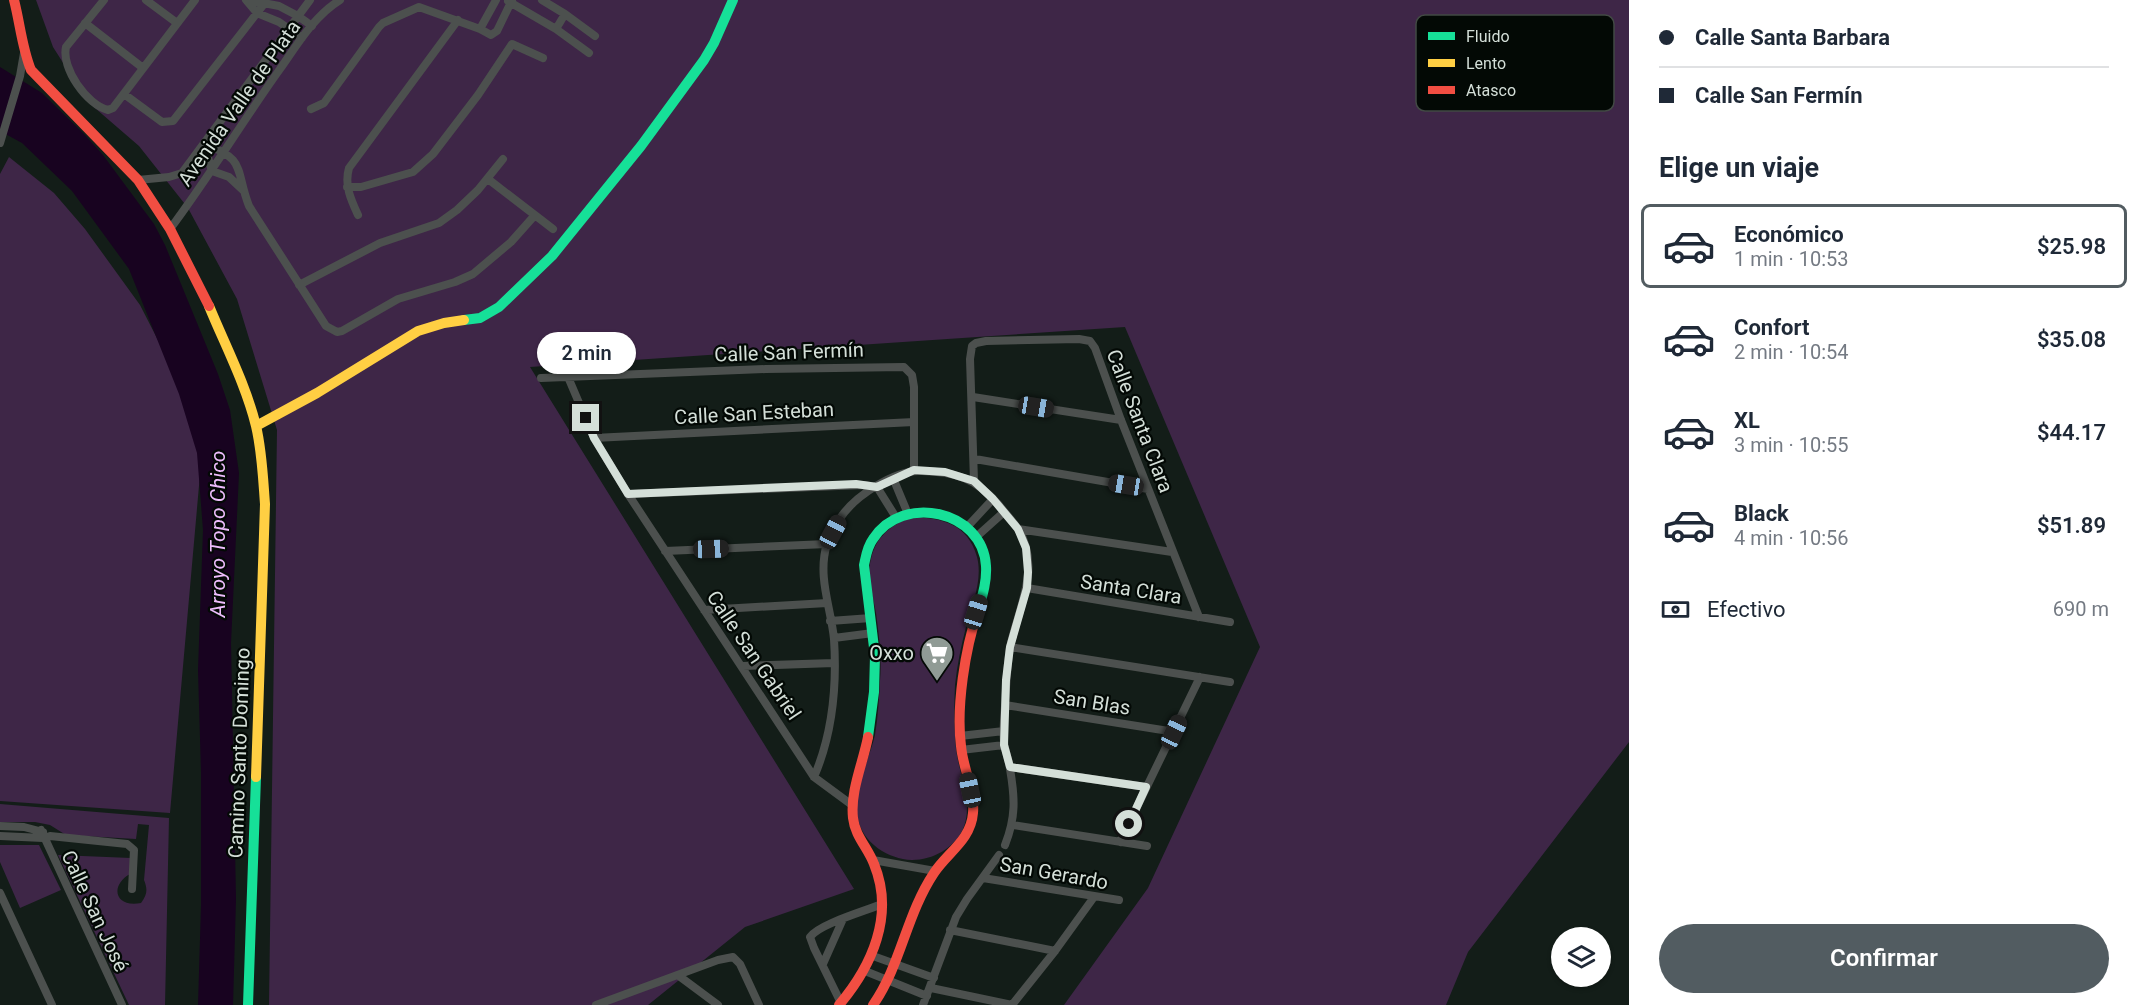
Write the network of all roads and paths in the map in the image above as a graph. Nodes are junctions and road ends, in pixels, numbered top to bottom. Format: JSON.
{"nodes":[{"id":1,"x":14,"y":0,"type":"edge"},
{"id":2,"x":104,"y":0,"type":"edge"},
{"id":3,"x":146,"y":0,"type":"edge"},
{"id":4,"x":195,"y":0,"type":"edge"},
{"id":5,"x":247,"y":0,"type":"edge"},
{"id":6,"x":310,"y":0,"type":"edge"},
{"id":7,"x":340,"y":0,"type":"edge"},
{"id":8,"x":496,"y":0,"type":"edge"},
{"id":9,"x":542,"y":0,"type":"edge"},
{"id":10,"x":733,"y":0,"type":"edge"},
{"id":11,"x":510,"y":1,"type":"edge"},
{"id":12,"x":264,"y":4,"type":"junction"},
{"id":13,"x":257,"y":13,"type":"junction"},
{"id":14,"x":565,"y":14,"type":"junction"},
{"id":15,"x":298,"y":16,"type":"junction"},
{"id":16,"x":458,"y":20,"type":"junction"},
{"id":17,"x":85,"y":23,"type":"junction"},
{"id":18,"x":177,"y":23,"type":"junction"},
{"id":19,"x":312,"y":26,"type":"junction"},
{"id":20,"x":289,"y":28,"type":"junction"},
{"id":21,"x":480,"y":29,"type":"junction"},
{"id":22,"x":556,"y":29,"type":"junction"},
{"id":23,"x":595,"y":36,"type":"dead end"},
{"id":24,"x":302,"y":38,"type":"junction"},
{"id":25,"x":24,"y":53,"type":"junction"},
{"id":26,"x":589,"y":53,"type":"dead end"},
{"id":27,"x":543,"y":58,"type":"dead end"},
{"id":28,"x":143,"y":68,"type":"junction"},
{"id":29,"x":124,"y":94,"type":"junction"},
{"id":30,"x":311,"y":110,"type":"dead end"},
{"id":31,"x":1,"y":141,"type":"edge"},
{"id":32,"x":204,"y":144,"type":"junction"},
{"id":33,"x":225,"y":151,"type":"junction"},
{"id":34,"x":503,"y":159,"type":"dead end"},
{"id":35,"x":212,"y":171,"type":"junction"},
{"id":36,"x":488,"y":179,"type":"junction"},
{"id":37,"x":138,"y":180,"type":"junction"},
{"id":38,"x":347,"y":187,"type":"junction"},
{"id":39,"x":244,"y":191,"type":"junction"},
{"id":40,"x":358,"y":215,"type":"dead end"},
{"id":41,"x":535,"y":215,"type":"junction"},
{"id":42,"x":170,"y":229,"type":"junction"},
{"id":43,"x":553,"y":229,"type":"dead end"},
{"id":44,"x":299,"y":285,"type":"junction"},
{"id":45,"x":568,"y":377,"type":"junction"},
{"id":46,"x":541,"y":378,"type":"dead end"},
{"id":47,"x":973,"y":397,"type":"junction"},
{"id":48,"x":1121,"y":420,"type":"junction"},
{"id":49,"x":914,"y":422,"type":"junction"},
{"id":50,"x":256,"y":426,"type":"junction"},
{"id":51,"x":594,"y":438,"type":"junction"},
{"id":52,"x":975,"y":459,"type":"junction"},
{"id":53,"x":914,"y":470,"type":"junction"},
{"id":54,"x":893,"y":478,"type":"junction"},
{"id":55,"x":974,"y":481,"type":"junction"},
{"id":56,"x":877,"y":487,"type":"junction"},
{"id":57,"x":1148,"y":489,"type":"junction"},
{"id":58,"x":628,"y":494,"type":"junction"},
{"id":59,"x":993,"y":499,"type":"junction"},
{"id":60,"x":1004,"y":512,"type":"junction"},
{"id":61,"x":908,"y":514,"type":"junction"},
{"id":62,"x":897,"y":519,"type":"junction"},
{"id":63,"x":967,"y":527,"type":"junction"},
{"id":64,"x":1018,"y":529,"type":"junction"},
{"id":65,"x":975,"y":538,"type":"junction"},
{"id":66,"x":827,"y":544,"type":"junction"},
{"id":67,"x":665,"y":551,"type":"junction"},
{"id":68,"x":1172,"y":552,"type":"junction"},
{"id":69,"x":1027,"y":588,"type":"junction"},
{"id":70,"x":827,"y":603,"type":"junction"},
{"id":71,"x":704,"y":610,"type":"junction"},
{"id":72,"x":1199,"y":617,"type":"junction"},
{"id":73,"x":872,"y":618,"type":"junction"},
{"id":74,"x":830,"y":621,"type":"junction"},
{"id":75,"x":1230,"y":622,"type":"dead end"},
{"id":76,"x":873,"y":633,"type":"junction"},
{"id":77,"x":834,"y":638,"type":"junction"},
{"id":78,"x":1010,"y":647,"type":"junction"},
{"id":79,"x":834,"y":663,"type":"junction"},
{"id":80,"x":743,"y":666,"type":"junction"},
{"id":81,"x":1200,"y":677,"type":"junction"},
{"id":82,"x":1230,"y":682,"type":"dead end"},
{"id":83,"x":1005,"y":705,"type":"junction"},
{"id":84,"x":1004,"y":731,"type":"junction"},
{"id":85,"x":1174,"y":732,"type":"junction"},
{"id":86,"x":960,"y":736,"type":"junction"},
{"id":87,"x":1004,"y":745,"type":"junction"},
{"id":88,"x":961,"y":750,"type":"junction"},
{"id":89,"x":1010,"y":767,"type":"junction"},
{"id":90,"x":814,"y":777,"type":"junction"},
{"id":91,"x":1146,"y":787,"type":"junction"},
{"id":92,"x":852,"y":805,"type":"junction"},
{"id":93,"x":1013,"y":825,"type":"junction"},
{"id":94,"x":0,"y":826,"type":"edge"},
{"id":95,"x":44,"y":835,"type":"junction"},
{"id":96,"x":0,"y":836,"type":"edge"},
{"id":97,"x":1120,"y":842,"type":"junction"},
{"id":98,"x":1005,"y":845,"type":"dead end"},
{"id":99,"x":1147,"y":846,"type":"dead end"},
{"id":100,"x":999,"y":855,"type":"dead end"},
{"id":101,"x":873,"y":860,"type":"junction"},
{"id":102,"x":935,"y":871,"type":"junction"},
{"id":103,"x":983,"y":878,"type":"junction"},
{"id":104,"x":132,"y":889,"type":"dead end"},
{"id":105,"x":0,"y":892,"type":"edge"},
{"id":106,"x":1094,"y":897,"type":"junction"},
{"id":107,"x":1119,"y":900,"type":"dead end"},
{"id":108,"x":882,"y":904,"type":"junction"},
{"id":109,"x":843,"y":920,"type":"junction"},
{"id":110,"x":950,"y":930,"type":"junction"},
{"id":111,"x":1055,"y":951,"type":"junction"},
{"id":112,"x":873,"y":956,"type":"junction"},
{"id":113,"x":823,"y":964,"type":"junction"},
{"id":114,"x":896,"y":964,"type":"junction"},
{"id":115,"x":865,"y":971,"type":"junction"},
{"id":116,"x":679,"y":976,"type":"junction"},
{"id":117,"x":934,"y":978,"type":"junction"},
{"id":118,"x":890,"y":981,"type":"junction"},
{"id":119,"x":931,"y":988,"type":"junction"},
{"id":120,"x":927,"y":996,"type":"junction"},
{"id":121,"x":612,"y":999,"type":"junction"},
{"id":122,"x":840,"y":1004,"type":"edge"},
{"id":123,"x":52,"y":1005,"type":"edge"},
{"id":124,"x":122,"y":1005,"type":"edge"},
{"id":125,"x":248,"y":1005,"type":"edge"},
{"id":126,"x":597,"y":1005,"type":"edge"},
{"id":127,"x":620,"y":1005,"type":"edge"},
{"id":128,"x":718,"y":1005,"type":"edge"},
{"id":129,"x":759,"y":1005,"type":"edge"},
{"id":130,"x":873,"y":1005,"type":"edge"},
{"id":131,"x":923,"y":1005,"type":"edge"},
{"id":132,"x":1012,"y":1005,"type":"edge"}],
"edges":[{"from":1,"to":25,"type":"street","name":"Camino Santo Domingo"},
{"from":2,"to":17,"type":"street"},
{"from":3,"to":18,"type":"street"},
{"from":4,"to":18,"type":"street"},
{"from":5,"to":12,"type":"street"},
{"from":5,"to":13,"type":"street"},
{"from":6,"to":15,"type":"street","name":"Avenida Valle de Plata"},
{"from":7,"to":19,"type":"street","name":"Avenida Valle de Plata"},
{"from":8,"to":21,"type":"street"},
{"from":9,"to":14,"type":"street"},
{"from":10,"to":50,"type":"street"},
{"from":11,"to":21,"type":"street"},
{"from":11,"to":22,"type":"street"},
{"from":12,"to":13,"type":"street"},
{"from":12,"to":15,"type":"street"},
{"from":13,"to":20,"type":"street"},
{"from":13,"to":29,"type":"street"},
{"from":14,"to":22,"type":"street"},
{"from":14,"to":23,"type":"street"},
{"from":15,"to":19,"type":"street"},
{"from":15,"to":20,"type":"street","name":"Avenida Valle de Plata"},
{"from":16,"to":21,"type":"street"},
{"from":16,"to":30,"type":"street"},
{"from":16,"to":38,"type":"street"},
{"from":17,"to":28,"type":"street"},
{"from":17,"to":29,"type":"street"},
{"from":18,"to":28,"type":"street"},
{"from":19,"to":24,"type":"street","name":"Avenida Valle de Plata"},
{"from":20,"to":24,"type":"street"},
{"from":20,"to":32,"type":"street","name":"Avenida Valle de Plata"},
{"from":22,"to":26,"type":"street"},
{"from":24,"to":33,"type":"street","name":"Avenida Valle de Plata"},
{"from":25,"to":31,"type":"street"},
{"from":25,"to":37,"type":"street","name":"Camino Santo Domingo"},
{"from":27,"to":38,"type":"street"},
{"from":28,"to":29,"type":"street"},
{"from":32,"to":33,"type":"street"},
{"from":32,"to":35,"type":"street"},
{"from":32,"to":37,"type":"street","name":"Avenida Valle de Plata"},
{"from":33,"to":35,"type":"street","name":"Avenida Valle de Plata"},
{"from":33,"to":39,"type":"street"},
{"from":34,"to":36,"type":"street"},
{"from":35,"to":39,"type":"street"},
{"from":35,"to":42,"type":"street","name":"Avenida Valle de Plata"},
{"from":36,"to":41,"type":"street"},
{"from":36,"to":44,"type":"street"},
{"from":37,"to":42,"type":"street","name":"Camino Santo Domingo"},
{"from":38,"to":40,"type":"street"},
{"from":39,"to":44,"type":"street"},
{"from":41,"to":43,"type":"street"},
{"from":41,"to":44,"type":"street"},
{"from":42,"to":50,"type":"street","name":"Camino Santo Domingo"},
{"from":45,"to":46,"type":"street","name":"Calle San Fermín"},
{"from":45,"to":49,"type":"street","name":"Calle San Fermín"},
{"from":45,"to":51,"type":"street"},
{"from":47,"to":48,"type":"street"},
{"from":47,"to":48,"type":"street","name":"Calle Santa Clara"},
{"from":47,"to":52,"type":"street","name":"Calle Santa Clara"},
{"from":48,"to":57,"type":"street","name":"Calle Santa Clara"},
{"from":49,"to":51,"type":"street","name":"Calle San Esteban"},
{"from":49,"to":53,"type":"street","name":"Calle San Fermín"},
{"from":50,"to":125,"type":"street","name":"Camino Santo Domingo"},
{"from":51,"to":58,"type":"street"},
{"from":52,"to":55,"type":"street","name":"Calle Santa Clara"},
{"from":52,"to":57,"type":"street"},
{"from":53,"to":54,"type":"street"},
{"from":53,"to":55,"type":"street"},
{"from":54,"to":56,"type":"street"},
{"from":54,"to":61,"type":"street"},
{"from":55,"to":59,"type":"street"},
{"from":56,"to":58,"type":"street"},
{"from":56,"to":62,"type":"street"},
{"from":56,"to":66,"type":"street","name":"Calle San Gabriel"},
{"from":57,"to":68,"type":"street","name":"Calle Santa Clara"},
{"from":58,"to":67,"type":"street","name":"Calle San Gabriel"},
{"from":59,"to":60,"type":"street"},
{"from":59,"to":63,"type":"street"},
{"from":60,"to":64,"type":"street"},
{"from":60,"to":65,"type":"street"},
{"from":61,"to":62,"type":"street"},
{"from":61,"to":63,"type":"street"},
{"from":62,"to":73,"type":"street"},
{"from":63,"to":65,"type":"street"},
{"from":64,"to":68,"type":"street"},
{"from":64,"to":69,"type":"street"},
{"from":65,"to":86,"type":"street"},
{"from":66,"to":67,"type":"street"},
{"from":66,"to":70,"type":"street","name":"Calle San Gabriel"},
{"from":67,"to":71,"type":"street","name":"Calle San Gabriel"},
{"from":68,"to":72,"type":"street","name":"Calle Santa Clara"},
{"from":69,"to":72,"type":"street","name":"Santa Clara"},
{"from":69,"to":78,"type":"street"},
{"from":70,"to":71,"type":"street"},
{"from":70,"to":74,"type":"street","name":"Calle San Gabriel"},
{"from":71,"to":80,"type":"street","name":"Calle San Gabriel"},
{"from":72,"to":75,"type":"street","name":"Santa Clara"},
{"from":73,"to":74,"type":"street"},
{"from":73,"to":76,"type":"street"},
{"from":74,"to":77,"type":"street","name":"Calle San Gabriel"},
{"from":76,"to":77,"type":"street"},
{"from":76,"to":92,"type":"street"},
{"from":77,"to":79,"type":"street","name":"Calle San Gabriel"},
{"from":78,"to":81,"type":"street"},
{"from":78,"to":83,"type":"street"},
{"from":79,"to":80,"type":"street"},
{"from":79,"to":90,"type":"street","name":"Calle San Gabriel"},
{"from":80,"to":90,"type":"street","name":"Calle San Gabriel"},
{"from":81,"to":82,"type":"street"},
{"from":81,"to":85,"type":"street"},
{"from":83,"to":84,"type":"street"},
{"from":83,"to":85,"type":"street","name":"San Blas"},
{"from":84,"to":86,"type":"street"},
{"from":84,"to":87,"type":"street"},
{"from":85,"to":91,"type":"street"},
{"from":86,"to":88,"type":"street"},
{"from":87,"to":88,"type":"street"},
{"from":87,"to":89,"type":"street"},
{"from":88,"to":102,"type":"street"},
{"from":89,"to":91,"type":"street"},
{"from":89,"to":93,"type":"street"},
{"from":90,"to":92,"type":"street","name":"Calle San Gabriel"},
{"from":91,"to":97,"type":"street"},
{"from":92,"to":101,"type":"street"},
{"from":93,"to":97,"type":"street"},
{"from":93,"to":98,"type":"street"},
{"from":94,"to":95,"type":"street"},
{"from":95,"to":96,"type":"street"},
{"from":95,"to":104,"type":"street"},
{"from":95,"to":124,"type":"street","name":"Calle San José"},
{"from":97,"to":99,"type":"street"},
{"from":100,"to":103,"type":"street"},
{"from":101,"to":102,"type":"street"},
{"from":101,"to":108,"type":"street"},
{"from":102,"to":114,"type":"street"},
{"from":103,"to":106,"type":"street","name":"San Gerardo"},
{"from":103,"to":110,"type":"street"},
{"from":105,"to":123,"type":"street"},
{"from":106,"to":107,"type":"street","name":"San Gerardo"},
{"from":106,"to":111,"type":"street"},
{"from":108,"to":109,"type":"street"},
{"from":108,"to":112,"type":"street"},
{"from":109,"to":113,"type":"street"},
{"from":109,"to":113,"type":"street"},
{"from":110,"to":111,"type":"street"},
{"from":110,"to":117,"type":"street"},
{"from":111,"to":132,"type":"street"},
{"from":112,"to":114,"type":"street"},
{"from":112,"to":115,"type":"street"},
{"from":113,"to":122,"type":"street"},
{"from":114,"to":117,"type":"street"},
{"from":114,"to":118,"type":"street"},
{"from":115,"to":118,"type":"street"},
{"from":115,"to":122,"type":"street"},
{"from":116,"to":121,"type":"street"},
{"from":116,"to":128,"type":"street"},
{"from":116,"to":129,"type":"street"},
{"from":117,"to":119,"type":"street"},
{"from":118,"to":120,"type":"street"},
{"from":118,"to":130,"type":"street"},
{"from":119,"to":120,"type":"street"},
{"from":119,"to":132,"type":"street"},
{"from":120,"to":131,"type":"street"},
{"from":121,"to":126,"type":"street"},
{"from":121,"to":127,"type":"street"}]}
